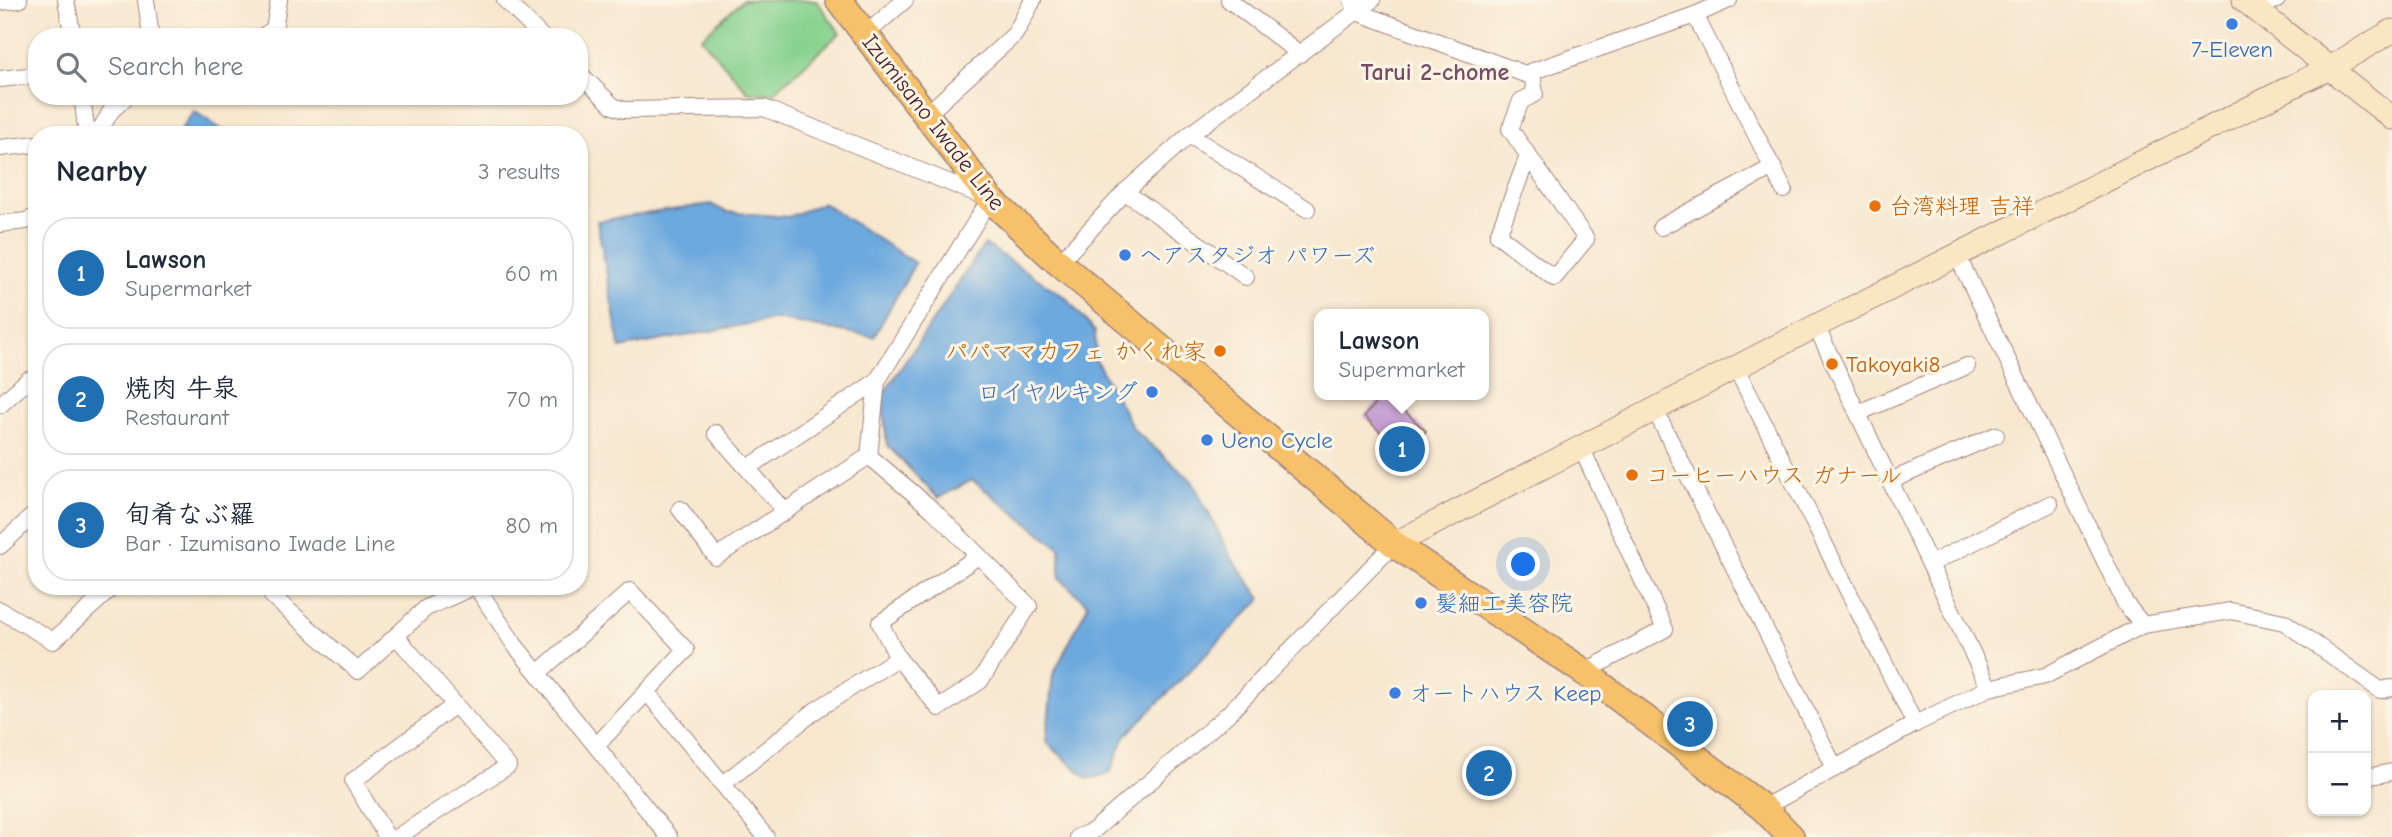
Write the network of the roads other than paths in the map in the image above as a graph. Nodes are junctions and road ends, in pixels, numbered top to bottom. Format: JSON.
{"nodes":[{"id":1,"x":19,"y":0,"type":"edge"},
{"id":2,"x":66,"y":0,"type":"edge"},
{"id":3,"x":146,"y":0,"type":"edge"},
{"id":4,"x":279,"y":0,"type":"edge"},
{"id":5,"x":505,"y":0,"type":"edge"},
{"id":6,"x":839,"y":0,"type":"edge"},
{"id":7,"x":905,"y":0,"type":"edge"},
{"id":8,"x":1033,"y":0,"type":"edge"},
{"id":9,"x":1229,"y":0,"type":"edge"},
{"id":10,"x":1372,"y":0,"type":"edge"},
{"id":11,"x":1729,"y":0,"type":"edge"},
{"id":12,"x":2277,"y":0,"type":"edge"},
{"id":13,"x":0,"y":2,"type":"edge"},
{"id":14,"x":2249,"y":4,"type":"edge"},
{"id":15,"x":1354,"y":6,"type":"edge"},
{"id":16,"x":1695,"y":15,"type":"junction"},
{"id":17,"x":71,"y":28,"type":"edge"},
{"id":18,"x":149,"y":28,"type":"edge"},
{"id":19,"x":274,"y":28,"type":"edge"},
{"id":20,"x":533,"y":28,"type":"edge"},
{"id":21,"x":2392,"y":31,"type":"edge"},
{"id":22,"x":865,"y":35,"type":"junction"},
{"id":23,"x":1300,"y":54,"type":"junction"},
{"id":24,"x":2332,"y":67,"type":"junction"},
{"id":25,"x":1532,"y":71,"type":"junction"},
{"id":26,"x":28,"y":76,"type":"edge"},
{"id":27,"x":0,"y":79,"type":"edge"},
{"id":28,"x":588,"y":82,"type":"edge"},
{"id":29,"x":83,"y":105,"type":"edge"},
{"id":30,"x":117,"y":105,"type":"edge"},
{"id":31,"x":926,"y":115,"type":"junction"},
{"id":32,"x":2392,"y":118,"type":"edge"},
{"id":33,"x":86,"y":126,"type":"edge"},
{"id":34,"x":102,"y":126,"type":"edge"},
{"id":35,"x":1189,"y":135,"type":"junction"},
{"id":36,"x":28,"y":145,"type":"edge"},
{"id":37,"x":0,"y":148,"type":"edge"},
{"id":38,"x":1528,"y":156,"type":"junction"},
{"id":39,"x":1773,"y":167,"type":"junction"},
{"id":40,"x":1784,"y":190,"type":"dead end"},
{"id":41,"x":1125,"y":192,"type":"junction"},
{"id":42,"x":990,"y":198,"type":"junction"},
{"id":43,"x":1307,"y":209,"type":"dead end"},
{"id":44,"x":28,"y":220,"type":"edge"},
{"id":45,"x":0,"y":224,"type":"edge"},
{"id":46,"x":1661,"y":227,"type":"dead end"},
{"id":47,"x":1958,"y":257,"type":"junction"},
{"id":48,"x":1059,"y":262,"type":"junction"},
{"id":49,"x":1246,"y":277,"type":"dead end"},
{"id":50,"x":1816,"y":326,"type":"junction"},
{"id":51,"x":1967,"y":366,"type":"dead end"},
{"id":52,"x":1735,"y":368,"type":"junction"},
{"id":53,"x":28,"y":380,"type":"edge"},
{"id":54,"x":877,"y":381,"type":"junction"},
{"id":55,"x":0,"y":405,"type":"edge"},
{"id":56,"x":1655,"y":410,"type":"junction"},
{"id":57,"x":1858,"y":414,"type":"junction"},
{"id":58,"x":716,"y":433,"type":"dead end"},
{"id":59,"x":1996,"y":435,"type":"dead end"},
{"id":60,"x":1581,"y":447,"type":"junction"},
{"id":61,"x":869,"y":456,"type":"junction"},
{"id":62,"x":748,"y":468,"type":"junction"},
{"id":63,"x":1890,"y":481,"type":"junction"},
{"id":64,"x":2050,"y":504,"type":"dead end"},
{"id":65,"x":680,"y":509,"type":"dead end"},
{"id":66,"x":785,"y":511,"type":"junction"},
{"id":67,"x":28,"y":520,"type":"edge"},
{"id":68,"x":1394,"y":544,"type":"junction"},
{"id":69,"x":0,"y":546,"type":"edge"},
{"id":70,"x":977,"y":557,"type":"junction"},
{"id":71,"x":1930,"y":564,"type":"junction"},
{"id":72,"x":104,"y":595,"type":"edge"},
{"id":73,"x":455,"y":595,"type":"edge"},
{"id":74,"x":481,"y":595,"type":"edge"},
{"id":75,"x":272,"y":596,"type":"dead end"},
{"id":76,"x":0,"y":610,"type":"edge"},
{"id":77,"x":2143,"y":625,"type":"junction"},
{"id":78,"x":396,"y":636,"type":"junction"},
{"id":79,"x":898,"y":658,"type":"junction"},
{"id":80,"x":1584,"y":672,"type":"junction"},
{"id":81,"x":538,"y":673,"type":"junction"},
{"id":82,"x":1989,"y":688,"type":"junction"},
{"id":83,"x":2392,"y":688,"type":"edge"},
{"id":84,"x":647,"y":692,"type":"junction"},
{"id":85,"x":456,"y":705,"type":"junction"},
{"id":86,"x":1915,"y":724,"type":"junction"},
{"id":87,"x":596,"y":746,"type":"junction"},
{"id":88,"x":1835,"y":768,"type":"junction"},
{"id":89,"x":2392,"y":772,"type":"edge"},
{"id":90,"x":2371,"y":776,"type":"edge"},
{"id":91,"x":723,"y":784,"type":"junction"},
{"id":92,"x":1763,"y":808,"type":"junction"},
{"id":93,"x":387,"y":837,"type":"edge"},
{"id":94,"x":397,"y":837,"type":"edge"},
{"id":95,"x":669,"y":837,"type":"edge"},
{"id":96,"x":766,"y":837,"type":"edge"},
{"id":97,"x":1078,"y":837,"type":"edge"},
{"id":98,"x":1791,"y":837,"type":"edge"}],
"edges":[{"from":1,"to":13,"type":"street"},
{"from":2,"to":17,"type":"street"},
{"from":3,"to":18,"type":"street"},
{"from":4,"to":19,"type":"street"},
{"from":5,"to":20,"type":"street"},
{"from":6,"to":22,"type":"main road","name":"Izumisano Iwade Line"},
{"from":7,"to":22,"type":"street"},
{"from":8,"to":31,"type":"street"},
{"from":9,"to":23,"type":"street"},
{"from":10,"to":15,"type":"street"},
{"from":11,"to":16,"type":"street"},
{"from":12,"to":14,"type":"street"},
{"from":14,"to":24,"type":"street"},
{"from":15,"to":23,"type":"street"},
{"from":15,"to":25,"type":"street"},
{"from":16,"to":25,"type":"street"},
{"from":16,"to":39,"type":"street"},
{"from":21,"to":24,"type":"street"},
{"from":22,"to":31,"type":"main road","name":"Izumisano Iwade Line"},
{"from":23,"to":35,"type":"street"},
{"from":24,"to":32,"type":"street"},
{"from":24,"to":47,"type":"street"},
{"from":25,"to":38,"type":"street"},
{"from":26,"to":27,"type":"street"},
{"from":28,"to":42,"type":"street"},
{"from":29,"to":33,"type":"street"},
{"from":30,"to":34,"type":"street"},
{"from":31,"to":42,"type":"main road","name":"Izumisano Iwade Line"},
{"from":35,"to":41,"type":"street"},
{"from":35,"to":43,"type":"street"},
{"from":36,"to":37,"type":"street"},
{"from":38,"to":38,"type":"street"},
{"from":39,"to":40,"type":"street"},
{"from":39,"to":46,"type":"street"},
{"from":41,"to":48,"type":"street"},
{"from":41,"to":49,"type":"street"},
{"from":42,"to":48,"type":"main road","name":"Izumisano Iwade Line"},
{"from":42,"to":54,"type":"street"},
{"from":44,"to":45,"type":"street"},
{"from":47,"to":50,"type":"street"},
{"from":47,"to":77,"type":"street"},
{"from":48,"to":68,"type":"main road","name":"Izumisano Iwade Line"},
{"from":50,"to":52,"type":"street"},
{"from":50,"to":57,"type":"street"},
{"from":51,"to":57,"type":"street"},
{"from":52,"to":56,"type":"street"},
{"from":52,"to":86,"type":"street"},
{"from":53,"to":55,"type":"street"},
{"from":54,"to":61,"type":"street"},
{"from":54,"to":62,"type":"street"},
{"from":56,"to":60,"type":"street"},
{"from":56,"to":88,"type":"street"},
{"from":57,"to":63,"type":"street"},
{"from":58,"to":62,"type":"street"},
{"from":59,"to":63,"type":"street"},
{"from":60,"to":68,"type":"street"},
{"from":60,"to":80,"type":"street"},
{"from":61,"to":66,"type":"street"},
{"from":61,"to":70,"type":"street"},
{"from":62,"to":66,"type":"street"},
{"from":63,"to":71,"type":"street"},
{"from":64,"to":71,"type":"street"},
{"from":65,"to":66,"type":"street"},
{"from":67,"to":69,"type":"street"},
{"from":68,"to":80,"type":"main road","name":"Izumisano Iwade Line"},
{"from":68,"to":97,"type":"street"},
{"from":70,"to":79,"type":"street"},
{"from":70,"to":79,"type":"street"},
{"from":71,"to":82,"type":"street"},
{"from":72,"to":76,"type":"street"},
{"from":73,"to":78,"type":"street"},
{"from":74,"to":81,"type":"street"},
{"from":75,"to":78,"type":"street"},
{"from":77,"to":82,"type":"street"},
{"from":77,"to":83,"type":"street"},
{"from":78,"to":85,"type":"street"},
{"from":79,"to":91,"type":"street"},
{"from":80,"to":92,"type":"main road","name":"Izumisano Iwade Line"},
{"from":81,"to":84,"type":"street"},
{"from":81,"to":87,"type":"street"},
{"from":82,"to":86,"type":"street"},
{"from":84,"to":87,"type":"street"},
{"from":84,"to":91,"type":"street"},
{"from":85,"to":93,"type":"street"},
{"from":85,"to":94,"type":"street"},
{"from":86,"to":88,"type":"street"},
{"from":87,"to":95,"type":"street"},
{"from":88,"to":92,"type":"street"},
{"from":89,"to":90,"type":"street"},
{"from":91,"to":96,"type":"street"},
{"from":92,"to":98,"type":"main road","name":"Izumisano Iwade Line"}]}
